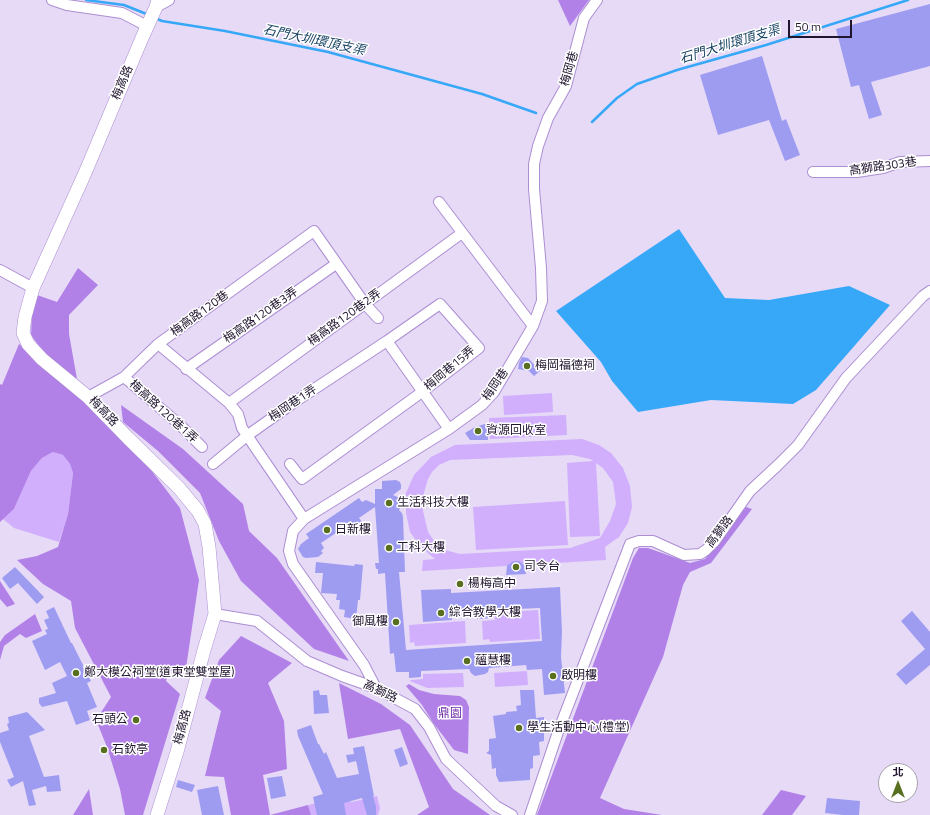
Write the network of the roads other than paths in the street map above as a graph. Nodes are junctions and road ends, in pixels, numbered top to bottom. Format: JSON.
{"nodes":[{"id":1,"x":52,"y":0,"type":"edge"},
{"id":2,"x":169,"y":0,"type":"edge"},
{"id":3,"x":597,"y":0,"type":"edge"},
{"id":4,"x":153,"y":13,"type":"edge"},
{"id":5,"x":930,"y":161,"type":"edge"},
{"id":6,"x":812,"y":172,"type":"dead end"},
{"id":7,"x":439,"y":202,"type":"dead end"},
{"id":8,"x":462,"y":233,"type":"junction"},
{"id":9,"x":336,"y":264,"type":"junction"},
{"id":10,"x":0,"y":270,"type":"edge"},
{"id":11,"x":33,"y":288,"type":"junction"},
{"id":12,"x":930,"y":291,"type":"edge"},
{"id":13,"x":365,"y":304,"type":"junction"},
{"id":14,"x":378,"y":318,"type":"dead end"},
{"id":15,"x":533,"y":326,"type":"junction"},
{"id":16,"x":387,"y":341,"type":"junction"},
{"id":17,"x":158,"y":344,"type":"junction"},
{"id":18,"x":186,"y":369,"type":"junction"},
{"id":19,"x":338,"y":374,"type":"joint"},
{"id":20,"x":124,"y":377,"type":"junction"},
{"id":21,"x":422,"y":392,"type":"junction"},
{"id":22,"x":88,"y":397,"type":"junction"},
{"id":23,"x":229,"y":403,"type":"junction"},
{"id":24,"x":449,"y":429,"type":"junction"},
{"id":25,"x":248,"y":435,"type":"junction"},
{"id":26,"x":202,"y":447,"type":"dead end"},
{"id":27,"x":212,"y":464,"type":"dead end"},
{"id":28,"x":290,"y":464,"type":"dead end"},
{"id":29,"x":304,"y":519,"type":"junction"},
{"id":30,"x":215,"y":614,"type":"junction"},
{"id":31,"x":376,"y":688,"type":"junction"},
{"id":32,"x":157,"y":815,"type":"edge"},
{"id":33,"x":512,"y":815,"type":"edge"},
{"id":34,"x":530,"y":815,"type":"edge"}],
"edges":[{"from":1,"to":4,"type":"street"},
{"from":2,"to":4,"type":"street"},
{"from":3,"to":15,"type":"street","name":"梅岡巷"},
{"from":4,"to":11,"type":"street","name":"梅高路"},
{"from":5,"to":6,"type":"street","name":"高獅路303巷"},
{"from":7,"to":8,"type":"street"},
{"from":8,"to":13,"type":"street","name":"梅高路120巷2弄"},
{"from":8,"to":15,"type":"street"},
{"from":9,"to":13,"type":"street"},
{"from":9,"to":17,"type":"street","name":"梅高路120巷"},
{"from":9,"to":18,"type":"street","name":"梅高路120巷3弄"},
{"from":10,"to":11,"type":"street"},
{"from":11,"to":22,"type":"street","name":"梅高路"},
{"from":12,"to":34,"type":"street","name":"高獅路"},
{"from":13,"to":14,"type":"street"},
{"from":13,"to":23,"type":"street","name":"梅高路120巷2弄"},
{"from":15,"to":24,"type":"street","name":"梅岡巷"},
{"from":16,"to":19,"type":"street","name":"梅岡巷15弄"},
{"from":16,"to":21,"type":"street","name":"梅岡巷15弄"},
{"from":16,"to":21,"type":"street","name":"梅岡巷15弄"},
{"from":17,"to":18,"type":"street"},
{"from":17,"to":20,"type":"street","name":"梅高路120巷"},
{"from":18,"to":23,"type":"street"},
{"from":19,"to":25,"type":"street","name":"梅岡巷1弄"},
{"from":20,"to":22,"type":"street","name":"梅高路120巷"},
{"from":20,"to":26,"type":"street","name":"梅高路120巷1弄"},
{"from":21,"to":24,"type":"street","name":"梅岡巷15弄"},
{"from":21,"to":28,"type":"street","name":"梅岡巷15弄"},
{"from":22,"to":30,"type":"street","name":"梅高路"},
{"from":23,"to":25,"type":"street"},
{"from":24,"to":29,"type":"street","name":"梅岡巷"},
{"from":25,"to":27,"type":"street","name":"梅岡巷1弄"},
{"from":25,"to":29,"type":"street"},
{"from":29,"to":31,"type":"street","name":"梅岡巷"},
{"from":30,"to":31,"type":"street","name":"高獅路"},
{"from":30,"to":32,"type":"street","name":"梅高路"},
{"from":31,"to":33,"type":"street","name":"高獅路"}]}
